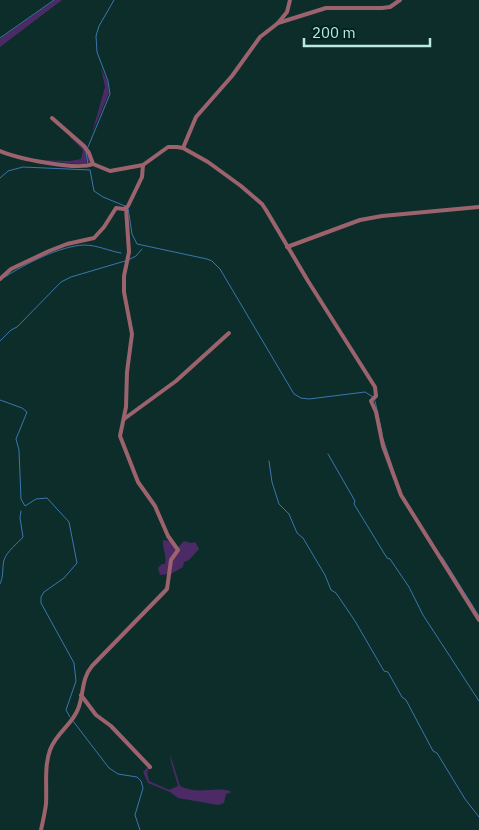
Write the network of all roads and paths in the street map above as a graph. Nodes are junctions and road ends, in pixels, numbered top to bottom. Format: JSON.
{"nodes":[{"id":1,"x":290,"y":0,"type":"edge"},
{"id":2,"x":400,"y":0,"type":"edge"},
{"id":3,"x":278,"y":24,"type":"junction"},
{"id":4,"x":52,"y":118,"type":"dead end"},
{"id":5,"x":183,"y":148,"type":"junction"},
{"id":6,"x":0,"y":151,"type":"edge"},
{"id":7,"x":92,"y":164,"type":"junction"},
{"id":8,"x":143,"y":165,"type":"junction"},
{"id":9,"x":479,"y":207,"type":"edge"},
{"id":10,"x":126,"y":208,"type":"junction"},
{"id":11,"x":287,"y":247,"type":"junction"},
{"id":12,"x":0,"y":279,"type":"edge"},
{"id":13,"x":229,"y":333,"type":"dead end"},
{"id":14,"x":124,"y":419,"type":"junction"},
{"id":15,"x":479,"y":620,"type":"edge"},
{"id":16,"x":81,"y":695,"type":"junction"},
{"id":17,"x":150,"y":767,"type":"dead end"},
{"id":18,"x":41,"y":830,"type":"edge"}],
"edges":[{"from":1,"to":3,"type":"street"},
{"from":2,"to":3,"type":"street"},
{"from":3,"to":5,"type":"street"},
{"from":4,"to":7,"type":"street"},
{"from":5,"to":8,"type":"street"},
{"from":5,"to":11,"type":"street"},
{"from":6,"to":7,"type":"street"},
{"from":7,"to":8,"type":"street"},
{"from":8,"to":10,"type":"street"},
{"from":9,"to":11,"type":"street"},
{"from":10,"to":12,"type":"street"},
{"from":10,"to":14,"type":"street"},
{"from":11,"to":15,"type":"street"},
{"from":13,"to":14,"type":"street"},
{"from":14,"to":16,"type":"street"},
{"from":16,"to":17,"type":"street"},
{"from":16,"to":18,"type":"street"}]}
